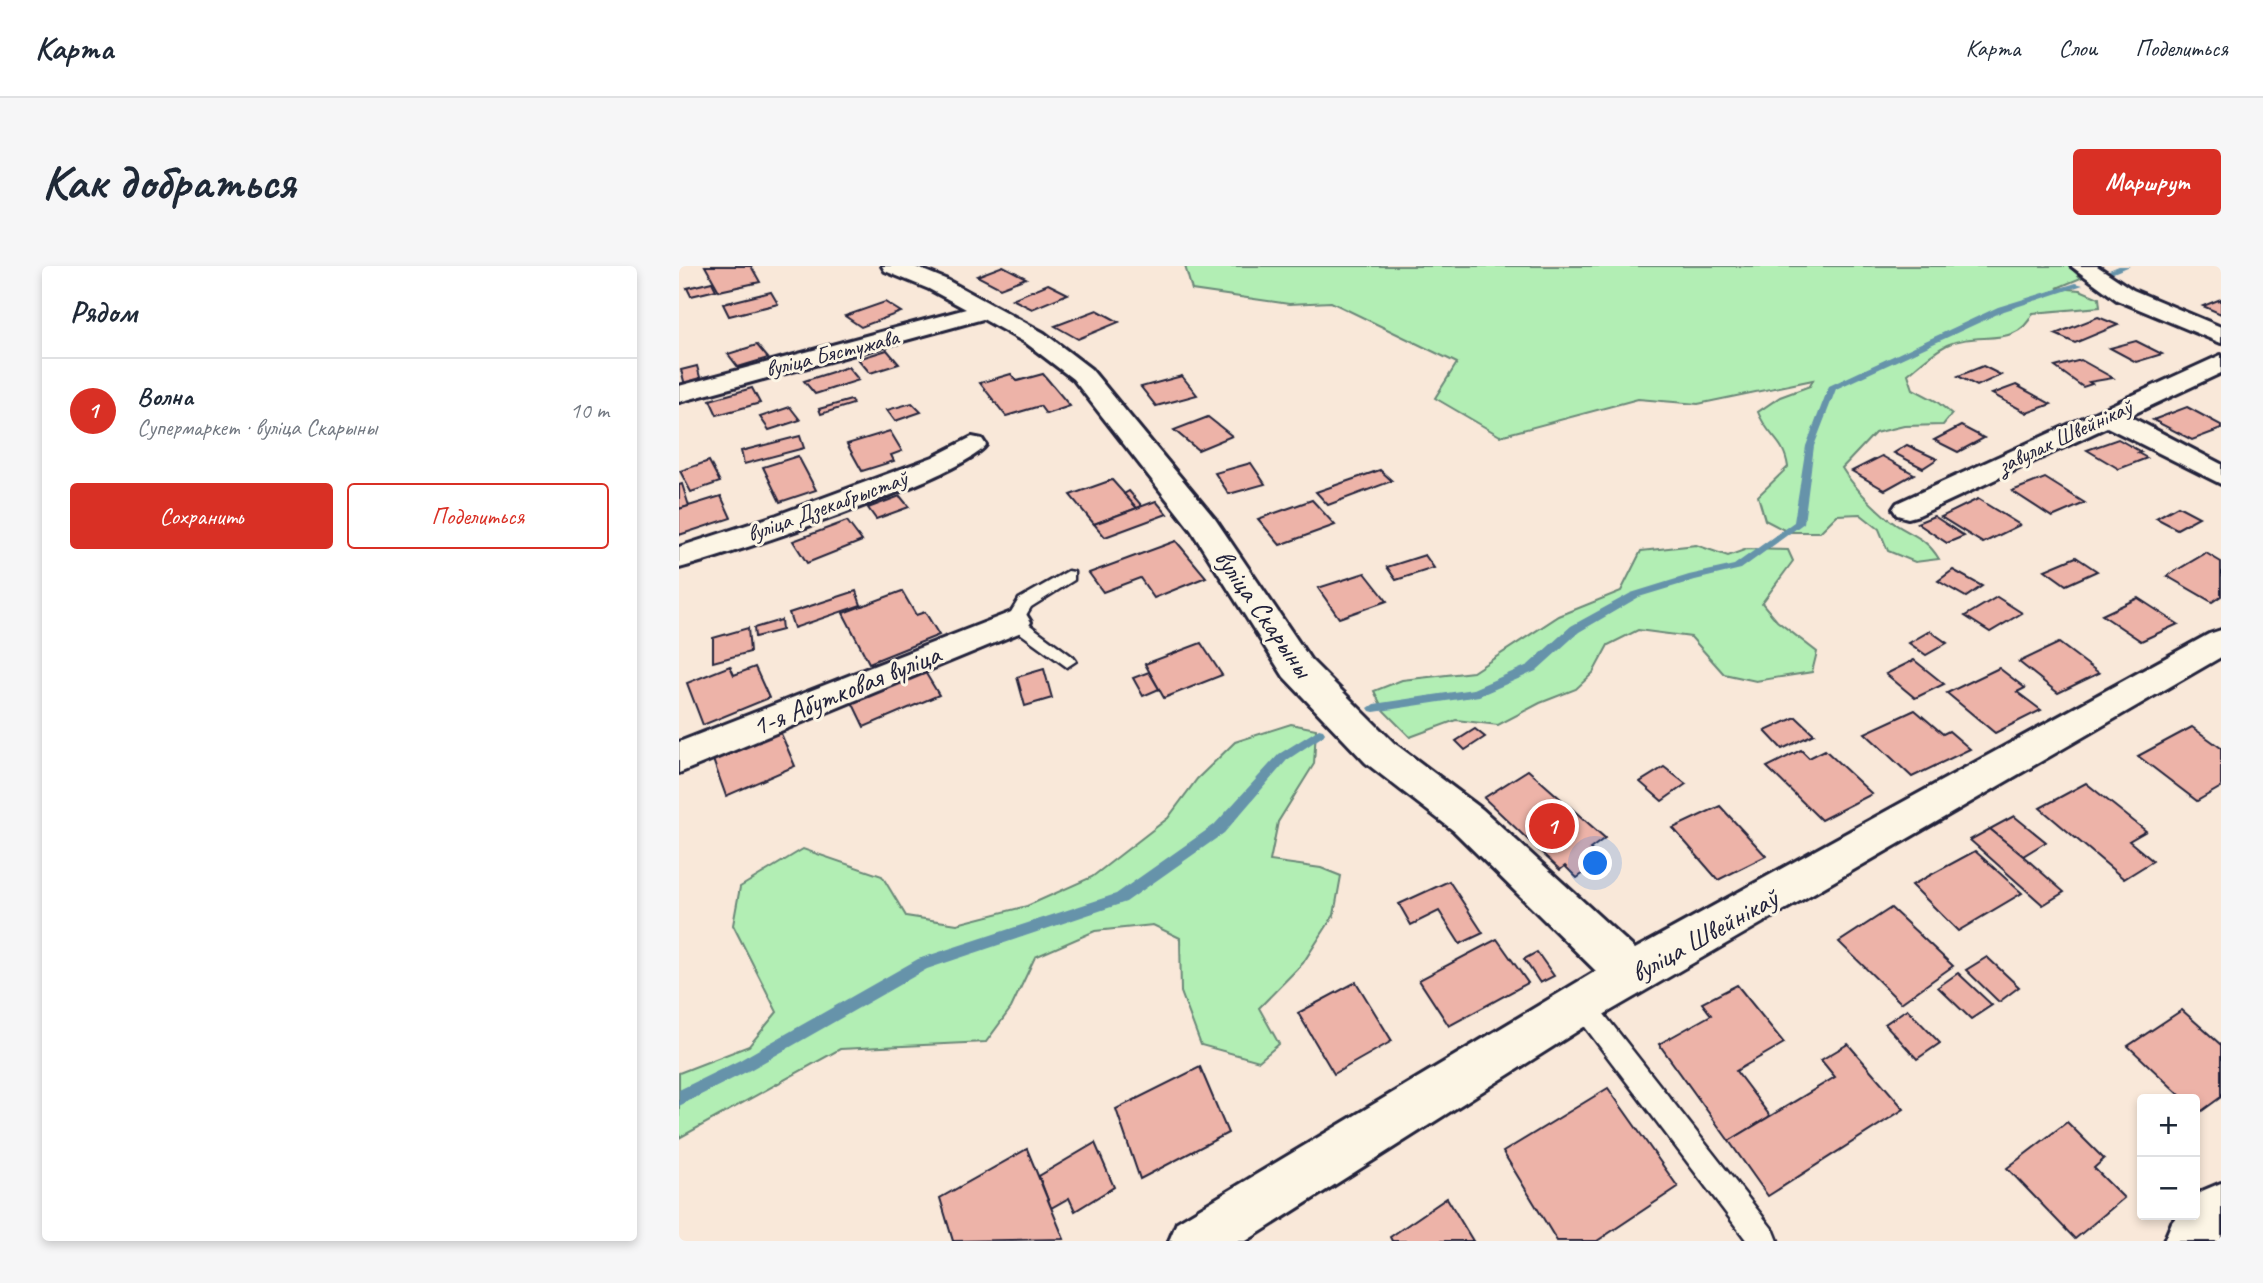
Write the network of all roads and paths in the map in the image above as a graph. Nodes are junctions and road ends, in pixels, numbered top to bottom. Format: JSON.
{"nodes":[{"id":1,"x":893,"y":266,"type":"edge"},
{"id":2,"x":2082,"y":266,"type":"edge"},
{"id":3,"x":986,"y":311,"type":"junction"},
{"id":4,"x":2221,"y":336,"type":"edge"},
{"id":5,"x":2221,"y":363,"type":"edge"},
{"id":6,"x":679,"y":394,"type":"edge"},
{"id":7,"x":2107,"y":416,"type":"junction"},
{"id":8,"x":972,"y":445,"type":"dead end"},
{"id":9,"x":2221,"y":475,"type":"edge"},
{"id":10,"x":1908,"y":509,"type":"dead end"},
{"id":11,"x":679,"y":558,"type":"edge"},
{"id":12,"x":1068,"y":576,"type":"dead end"},
{"id":13,"x":1014,"y":622,"type":"junction"},
{"id":14,"x":2221,"y":642,"type":"edge"},
{"id":15,"x":1067,"y":661,"type":"dead end"},
{"id":16,"x":679,"y":758,"type":"edge"},
{"id":17,"x":1632,"y":976,"type":"junction"},
{"id":18,"x":1581,"y":1003,"type":"junction"},
{"id":19,"x":2221,"y":1209,"type":"edge"},
{"id":20,"x":1196,"y":1241,"type":"edge"},
{"id":21,"x":1764,"y":1241,"type":"edge"},
{"id":22,"x":2191,"y":1241,"type":"edge"}],
"edges":[{"from":1,"to":3,"type":"street","name":"вуліца Скарыны"},
{"from":2,"to":4,"type":"street"},
{"from":3,"to":6,"type":"street","name":"вуліца Бястужава"},
{"from":3,"to":17,"type":"street","name":"вуліца Скарыны"},
{"from":5,"to":7,"type":"street","name":"завулак Швейнікаў"},
{"from":7,"to":9,"type":"street"},
{"from":7,"to":10,"type":"street","name":"завулак Швейнікаў"},
{"from":8,"to":11,"type":"street","name":"вуліца Дзекабрыстаў"},
{"from":12,"to":13,"type":"lane"},
{"from":13,"to":15,"type":"lane"},
{"from":13,"to":16,"type":"street","name":"1-я Абутковая вуліца"},
{"from":14,"to":17,"type":"street","name":"вуліца Швейнікаў"},
{"from":17,"to":18,"type":"street","name":"вуліца Швейнікаў"},
{"from":18,"to":20,"type":"street","name":"вуліца Швейнікаў"},
{"from":18,"to":21,"type":"lane"},
{"from":19,"to":22,"type":"street"}]}
